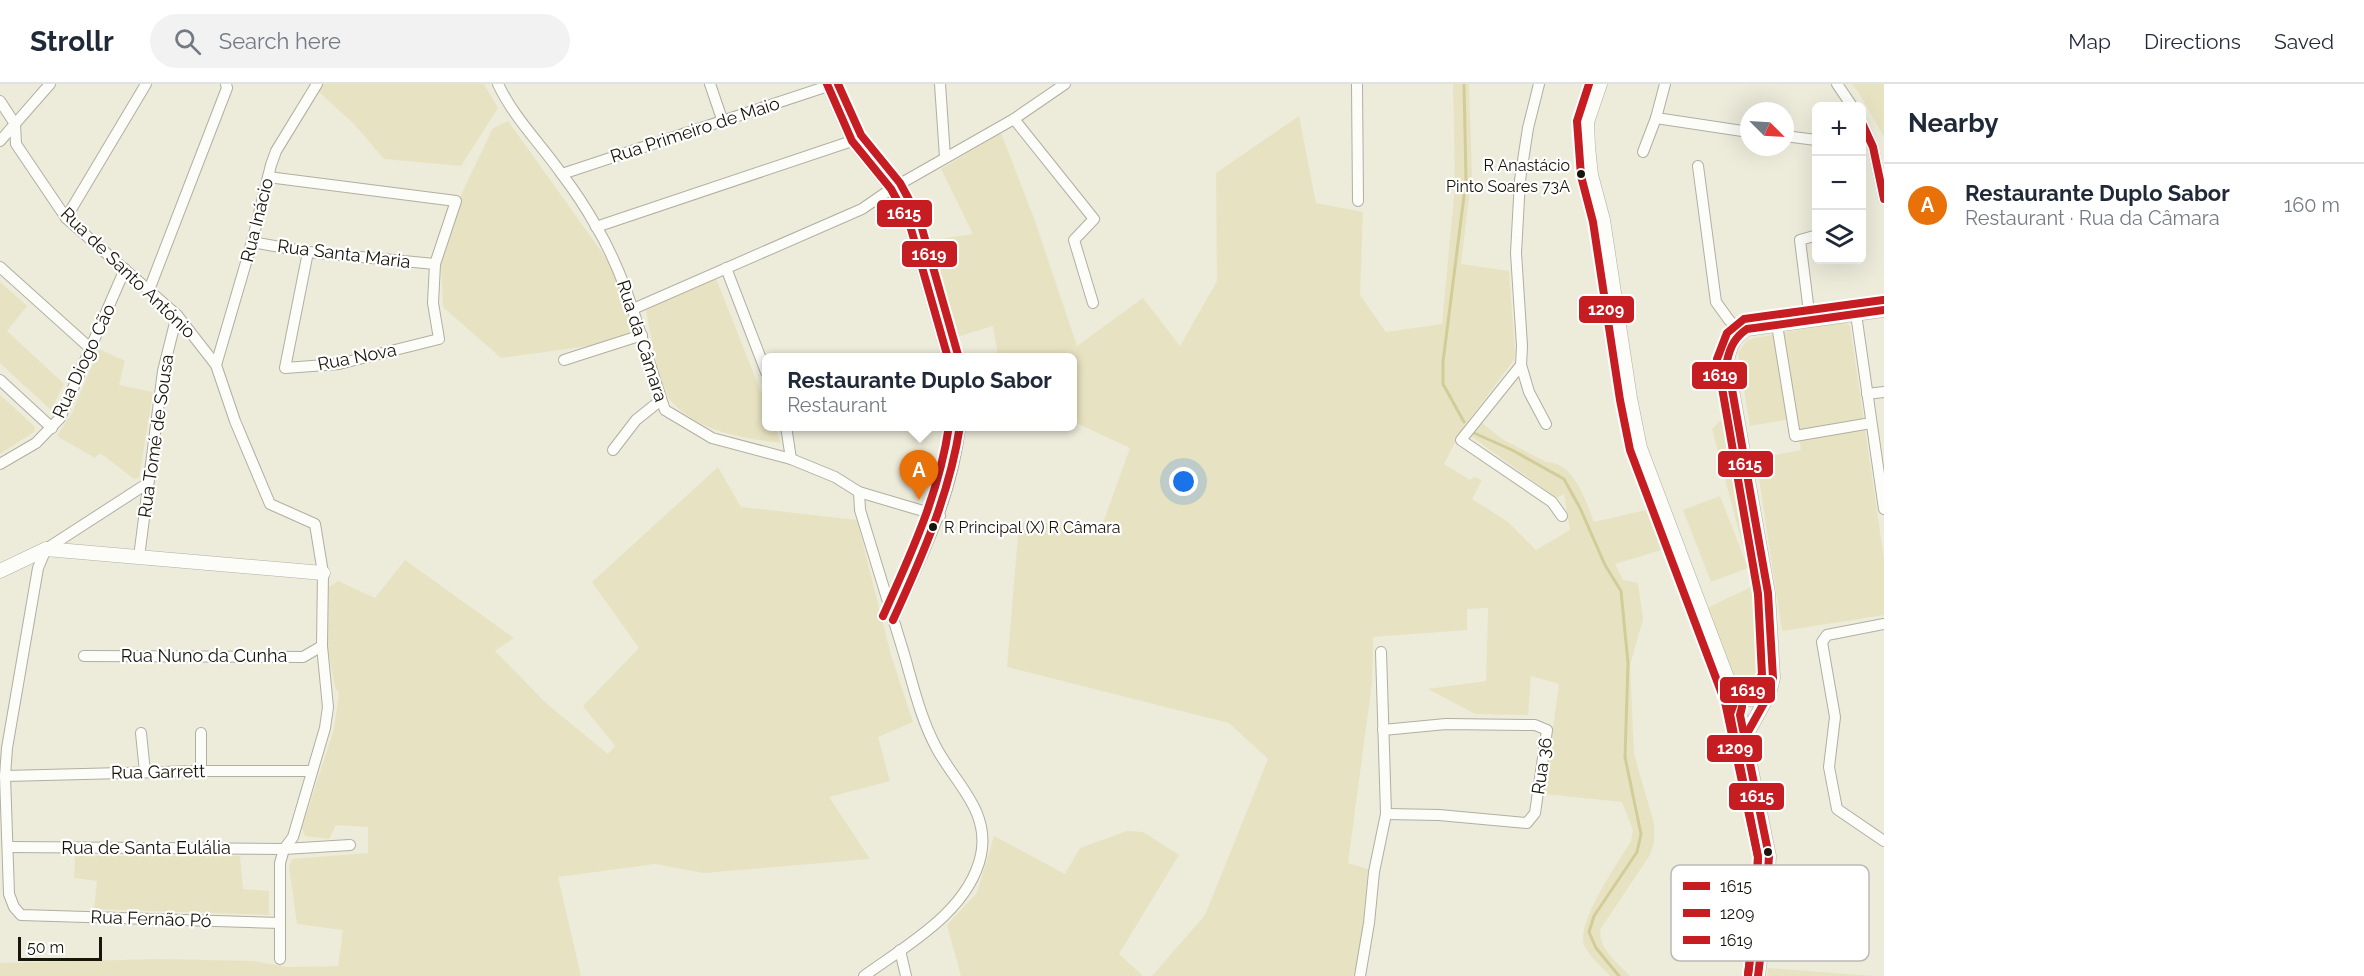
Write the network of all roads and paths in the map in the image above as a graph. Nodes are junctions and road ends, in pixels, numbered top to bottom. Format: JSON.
{"nodes":[{"id":1,"x":50,"y":84,"type":"edge"},
{"id":2,"x":146,"y":84,"type":"edge"},
{"id":3,"x":226,"y":84,"type":"edge"},
{"id":4,"x":317,"y":84,"type":"edge"},
{"id":5,"x":498,"y":84,"type":"edge"},
{"id":6,"x":710,"y":84,"type":"edge"},
{"id":7,"x":940,"y":84,"type":"edge"},
{"id":8,"x":1065,"y":84,"type":"edge"},
{"id":9,"x":1357,"y":84,"type":"edge"},
{"id":10,"x":1539,"y":84,"type":"edge"},
{"id":11,"x":1600,"y":84,"type":"edge"},
{"id":12,"x":1665,"y":84,"type":"edge"},
{"id":13,"x":1837,"y":84,"type":"edge"},
{"id":14,"x":827,"y":85,"type":"edge"},
{"id":15,"x":0,"y":101,"type":"edge"},
{"id":16,"x":1849,"y":102,"type":"edge"},
{"id":17,"x":1656,"y":118,"type":"junction"},
{"id":18,"x":1014,"y":119,"type":"junction"},
{"id":19,"x":723,"y":122,"type":"junction"},
{"id":20,"x":15,"y":124,"type":"junction"},
{"id":21,"x":1740,"y":131,"type":"edge"},
{"id":22,"x":1794,"y":137,"type":"edge"},
{"id":23,"x":1812,"y":139,"type":"edge"},
{"id":24,"x":0,"y":141,"type":"edge"},
{"id":25,"x":852,"y":141,"type":"junction"},
{"id":26,"x":1867,"y":146,"type":"edge"},
{"id":27,"x":1643,"y":152,"type":"dead end"},
{"id":28,"x":945,"y":157,"type":"junction"},
{"id":29,"x":1698,"y":166,"type":"dead end"},
{"id":30,"x":562,"y":174,"type":"junction"},
{"id":31,"x":268,"y":177,"type":"junction"},
{"id":32,"x":891,"y":189,"type":"junction"},
{"id":33,"x":1884,"y":199,"type":"edge"},
{"id":34,"x":1358,"y":201,"type":"dead end"},
{"id":35,"x":66,"y":218,"type":"junction"},
{"id":36,"x":596,"y":226,"type":"junction"},
{"id":37,"x":1812,"y":237,"type":"edge"},
{"id":38,"x":252,"y":242,"type":"junction"},
{"id":39,"x":308,"y":252,"type":"junction"},
{"id":40,"x":435,"y":264,"type":"junction"},
{"id":41,"x":0,"y":267,"type":"edge"},
{"id":42,"x":726,"y":267,"type":"junction"},
{"id":43,"x":125,"y":269,"type":"junction"},
{"id":44,"x":149,"y":290,"type":"junction"},
{"id":45,"x":1093,"y":303,"type":"dead end"},
{"id":46,"x":633,"y":309,"type":"junction"},
{"id":47,"x":1884,"y":310,"type":"edge"},
{"id":48,"x":1856,"y":314,"type":"junction"},
{"id":49,"x":177,"y":315,"type":"junction"},
{"id":50,"x":1810,"y":320,"type":"junction"},
{"id":51,"x":1777,"y":324,"type":"junction"},
{"id":52,"x":1741,"y":332,"type":"junction"},
{"id":53,"x":642,"y":335,"type":"junction"},
{"id":54,"x":90,"y":348,"type":"junction"},
{"id":55,"x":947,"y":353,"type":"edge"},
{"id":56,"x":564,"y":360,"type":"dead end"},
{"id":57,"x":762,"y":362,"type":"edge"},
{"id":58,"x":216,"y":365,"type":"junction"},
{"id":59,"x":1521,"y":365,"type":"junction"},
{"id":60,"x":0,"y":380,"type":"edge"},
{"id":61,"x":1884,"y":392,"type":"edge"},
{"id":62,"x":1867,"y":394,"type":"junction"},
{"id":63,"x":662,"y":400,"type":"junction"},
{"id":64,"x":1871,"y":423,"type":"junction"},
{"id":65,"x":1546,"y":424,"type":"dead end"},
{"id":66,"x":52,"y":428,"type":"junction"},
{"id":67,"x":787,"y":431,"type":"edge"},
{"id":68,"x":959,"y":431,"type":"edge"},
{"id":69,"x":613,"y":450,"type":"dead end"},
{"id":70,"x":791,"y":459,"type":"junction"},
{"id":71,"x":0,"y":464,"type":"edge"},
{"id":72,"x":148,"y":483,"type":"junction"},
{"id":73,"x":860,"y":492,"type":"junction"},
{"id":74,"x":1884,"y":509,"type":"edge"},
{"id":75,"x":940,"y":516,"type":"junction"},
{"id":76,"x":1562,"y":516,"type":"dead end"},
{"id":77,"x":46,"y":549,"type":"junction"},
{"id":78,"x":139,"y":557,"type":"junction"},
{"id":79,"x":0,"y":571,"type":"edge"},
{"id":80,"x":323,"y":573,"type":"junction"},
{"id":81,"x":894,"y":620,"type":"junction"},
{"id":82,"x":1884,"y":624,"type":"edge"},
{"id":83,"x":322,"y":646,"type":"junction"},
{"id":84,"x":1381,"y":652,"type":"dead end"},
{"id":85,"x":84,"y":656,"type":"dead end"},
{"id":86,"x":1773,"y":678,"type":"junction"},
{"id":87,"x":1740,"y":700,"type":"junction"},
{"id":88,"x":1761,"y":710,"type":"junction"},
{"id":89,"x":1740,"y":715,"type":"junction"},
{"id":90,"x":1383,"y":730,"type":"junction"},
{"id":91,"x":141,"y":733,"type":"dead end"},
{"id":92,"x":201,"y":733,"type":"dead end"},
{"id":93,"x":1744,"y":737,"type":"junction"},
{"id":94,"x":4,"y":749,"type":"edge"},
{"id":95,"x":201,"y":771,"type":"junction"},
{"id":96,"x":312,"y":771,"type":"junction"},
{"id":97,"x":145,"y":772,"type":"junction"},
{"id":98,"x":5,"y":776,"type":"junction"},
{"id":99,"x":1386,"y":814,"type":"junction"},
{"id":100,"x":1884,"y":841,"type":"edge"},
{"id":101,"x":350,"y":845,"type":"dead end"},
{"id":102,"x":8,"y":848,"type":"junction"},
{"id":103,"x":284,"y":849,"type":"junction"},
{"id":104,"x":1768,"y":865,"type":"edge"},
{"id":105,"x":4,"y":895,"type":"edge"},
{"id":106,"x":280,"y":923,"type":"junction"},
{"id":107,"x":900,"y":950,"type":"junction"},
{"id":108,"x":280,"y":959,"type":"dead end"},
{"id":109,"x":1760,"y":961,"type":"edge"},
{"id":110,"x":864,"y":976,"type":"edge"},
{"id":111,"x":906,"y":976,"type":"edge"},
{"id":112,"x":1360,"y":976,"type":"edge"},
{"id":113,"x":1758,"y":976,"type":"edge"}],
"edges":[{"from":1,"to":20,"type":"street"},
{"from":2,"to":35,"type":"street"},
{"from":3,"to":44,"type":"street"},
{"from":4,"to":31,"type":"street","name":"Rua Inácio"},
{"from":5,"to":30,"type":"street","name":"Rua da Câmara"},
{"from":6,"to":19,"type":"street"},
{"from":7,"to":28,"type":"street"},
{"from":8,"to":18,"type":"street"},
{"from":9,"to":34,"type":"street"},
{"from":10,"to":59,"type":"street"},
{"from":11,"to":87,"type":"street"},
{"from":12,"to":17,"type":"street"},
{"from":13,"to":16,"type":"street"},
{"from":14,"to":19,"type":"street","name":"Rua Primeiro de Maio"},
{"from":14,"to":25,"type":"street"},
{"from":15,"to":20,"type":"street","name":"Rua de Santo António"},
{"from":17,"to":21,"type":"street"},
{"from":17,"to":27,"type":"street"},
{"from":18,"to":28,"type":"street"},
{"from":18,"to":45,"type":"street"},
{"from":19,"to":30,"type":"street","name":"Rua Primeiro de Maio"},
{"from":20,"to":24,"type":"street"},
{"from":20,"to":35,"type":"street","name":"Rua de Santo António"},
{"from":22,"to":23,"type":"street"},
{"from":25,"to":32,"type":"street"},
{"from":25,"to":36,"type":"street"},
{"from":26,"to":33,"type":"street"},
{"from":28,"to":32,"type":"street"},
{"from":29,"to":52,"type":"street"},
{"from":30,"to":36,"type":"street","name":"Rua da Câmara"},
{"from":31,"to":38,"type":"street","name":"Rua Inácio"},
{"from":31,"to":40,"type":"street"},
{"from":32,"to":42,"type":"street"},
{"from":32,"to":55,"type":"street"},
{"from":35,"to":43,"type":"street","name":"Rua de Santo António"},
{"from":36,"to":46,"type":"street","name":"Rua da Câmara"},
{"from":37,"to":50,"type":"street"},
{"from":38,"to":39,"type":"street","name":"Rua Santa Maria"},
{"from":38,"to":58,"type":"street","name":"Rua Inácio"},
{"from":39,"to":40,"type":"street","name":"Rua Santa Maria"},
{"from":39,"to":40,"type":"street","name":"Rua Nova"},
{"from":41,"to":54,"type":"street"},
{"from":42,"to":46,"type":"street"},
{"from":42,"to":57,"type":"street"},
{"from":43,"to":44,"type":"street","name":"Rua de Santo António"},
{"from":43,"to":54,"type":"street","name":"Rua Diogo Cão"},
{"from":44,"to":49,"type":"street","name":"Rua de Santo António"},
{"from":46,"to":53,"type":"street","name":"Rua da Câmara"},
{"from":47,"to":48,"type":"street"},
{"from":48,"to":50,"type":"street"},
{"from":48,"to":62,"type":"street"},
{"from":49,"to":58,"type":"street","name":"Rua de Santo António"},
{"from":49,"to":72,"type":"street","name":"Rua Tomé de Sousa"},
{"from":50,"to":51,"type":"street"},
{"from":51,"to":52,"type":"street"},
{"from":51,"to":64,"type":"street"},
{"from":52,"to":86,"type":"street"},
{"from":53,"to":56,"type":"street"},
{"from":53,"to":63,"type":"street","name":"Rua da Câmara"},
{"from":54,"to":66,"type":"street","name":"Rua Diogo Cão"},
{"from":58,"to":80,"type":"street","name":"Rua de Santo António"},
{"from":59,"to":65,"type":"street"},
{"from":59,"to":76,"type":"street"},
{"from":60,"to":66,"type":"street"},
{"from":61,"to":62,"type":"street"},
{"from":62,"to":64,"type":"street"},
{"from":63,"to":69,"type":"street"},
{"from":63,"to":70,"type":"street","name":"Rua da Câmara"},
{"from":64,"to":74,"type":"street"},
{"from":66,"to":71,"type":"street","name":"Rua Diogo Cão"},
{"from":67,"to":70,"type":"street"},
{"from":68,"to":75,"type":"street"},
{"from":70,"to":73,"type":"street","name":"Rua da Câmara"},
{"from":72,"to":77,"type":"street"},
{"from":72,"to":78,"type":"street","name":"Rua Tomé de Sousa"},
{"from":73,"to":75,"type":"street","name":"Rua da Câmara"},
{"from":73,"to":81,"type":"street"},
{"from":75,"to":81,"type":"street"},
{"from":77,"to":78,"type":"street"},
{"from":77,"to":79,"type":"street"},
{"from":77,"to":94,"type":"street"},
{"from":78,"to":80,"type":"street"},
{"from":80,"to":83,"type":"street"},
{"from":81,"to":107,"type":"street"},
{"from":82,"to":100,"type":"street"},
{"from":83,"to":85,"type":"street","name":"Rua Nuno da Cunha"},
{"from":83,"to":96,"type":"street"},
{"from":84,"to":90,"type":"street"},
{"from":86,"to":87,"type":"street"},
{"from":86,"to":88,"type":"street"},
{"from":87,"to":89,"type":"street"},
{"from":88,"to":89,"type":"street"},
{"from":88,"to":93,"type":"street"},
{"from":89,"to":93,"type":"street"},
{"from":90,"to":99,"type":"street"},
{"from":90,"to":99,"type":"street","name":"Rua 36"},
{"from":91,"to":97,"type":"street"},
{"from":92,"to":95,"type":"street"},
{"from":93,"to":104,"type":"street"},
{"from":94,"to":98,"type":"street"},
{"from":95,"to":96,"type":"street","name":"Rua Garrett"},
{"from":95,"to":97,"type":"street","name":"Rua Garrett"},
{"from":96,"to":103,"type":"street"},
{"from":97,"to":98,"type":"street","name":"Rua Garrett"},
{"from":98,"to":102,"type":"street"},
{"from":99,"to":112,"type":"street"},
{"from":101,"to":103,"type":"street","name":"Rua de Santa Eulália"},
{"from":102,"to":103,"type":"street","name":"Rua de Santa Eulália"},
{"from":102,"to":105,"type":"street"},
{"from":103,"to":106,"type":"street"},
{"from":105,"to":106,"type":"street","name":"Rua Fernão Pó"},
{"from":106,"to":108,"type":"street"},
{"from":107,"to":110,"type":"street"},
{"from":107,"to":111,"type":"street"},
{"from":109,"to":113,"type":"street"}]}
